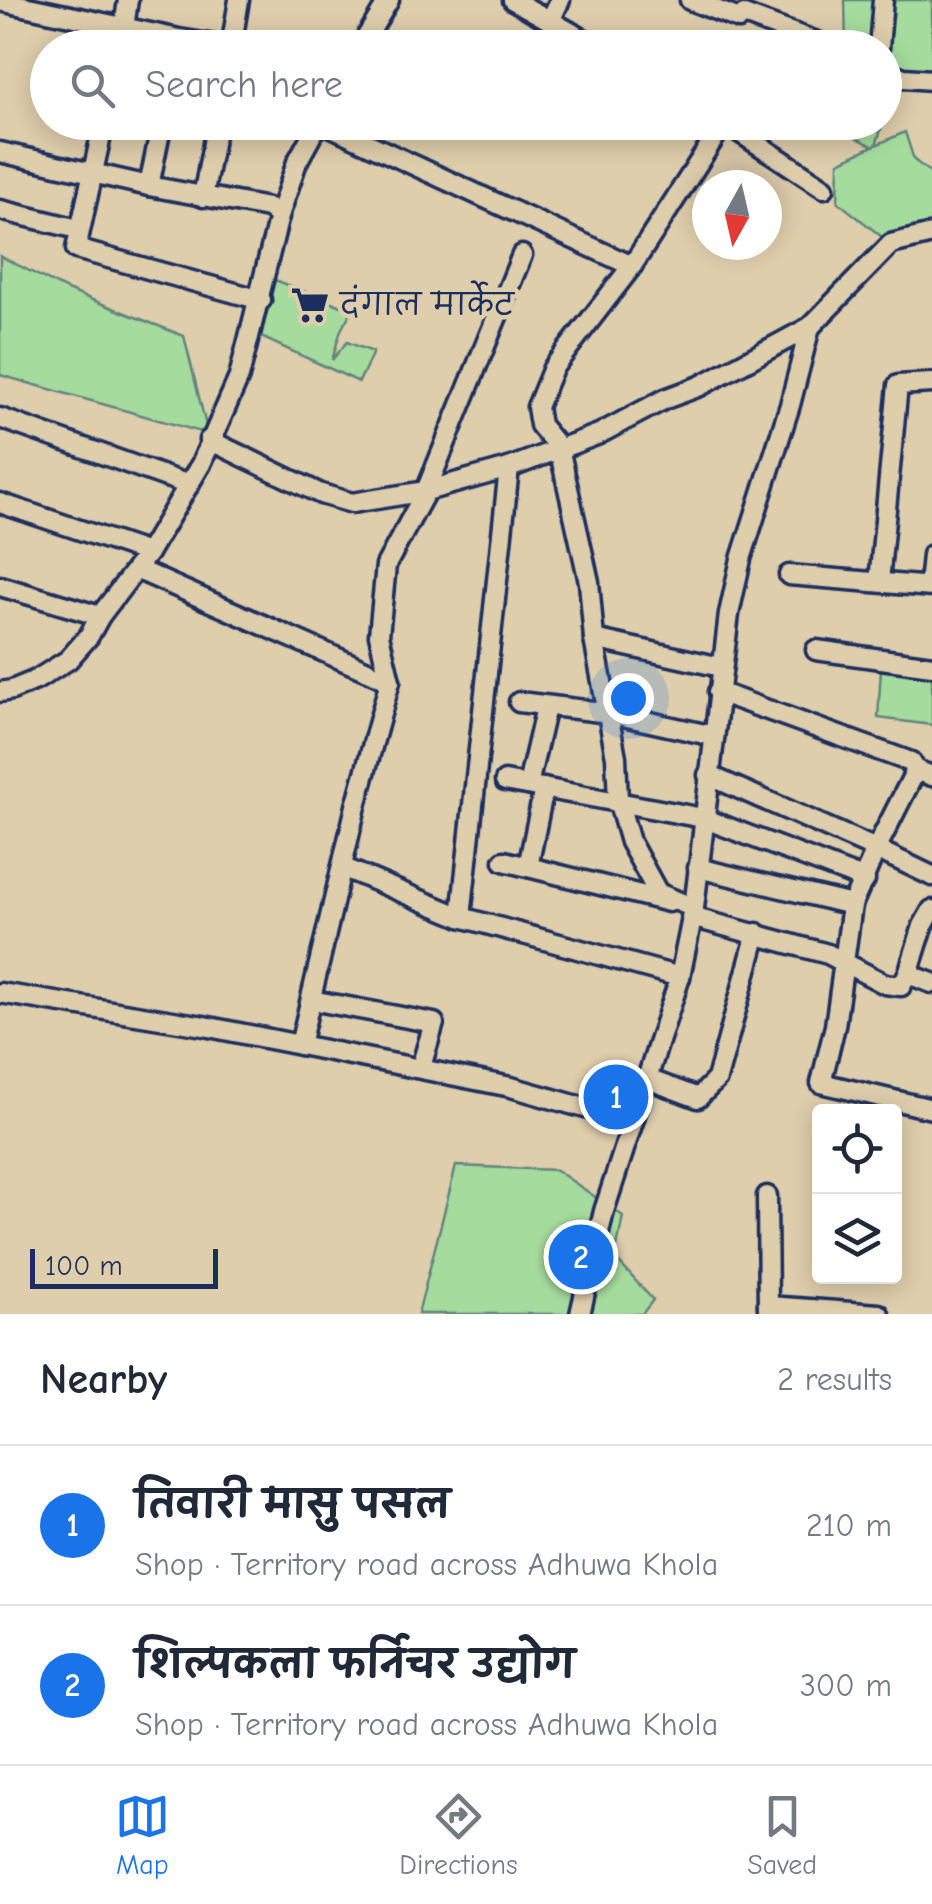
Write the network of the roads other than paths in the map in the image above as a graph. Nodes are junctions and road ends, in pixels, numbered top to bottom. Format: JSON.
{"nodes":[{"id":1,"x":128,"y":0,"type":"edge"},
{"id":2,"x":239,"y":0,"type":"edge"},
{"id":3,"x":389,"y":0,"type":"edge"},
{"id":4,"x":514,"y":0,"type":"edge"},
{"id":5,"x":560,"y":0,"type":"edge"},
{"id":6,"x":690,"y":0,"type":"edge"},
{"id":7,"x":883,"y":0,"type":"edge"},
{"id":8,"x":5,"y":4,"type":"edge"},
{"id":9,"x":744,"y":8,"type":"edge"},
{"id":10,"x":551,"y":19,"type":"junction"},
{"id":11,"x":126,"y":26,"type":"junction"},
{"id":12,"x":125,"y":30,"type":"edge"},
{"id":13,"x":138,"y":30,"type":"edge"},
{"id":14,"x":235,"y":30,"type":"edge"},
{"id":15,"x":371,"y":30,"type":"edge"},
{"id":16,"x":569,"y":30,"type":"edge"},
{"id":17,"x":793,"y":30,"type":"edge"},
{"id":18,"x":880,"y":30,"type":"edge"},
{"id":19,"x":902,"y":77,"type":"edge"},
{"id":20,"x":932,"y":80,"type":"edge"},
{"id":21,"x":100,"y":140,"type":"edge"},
{"id":22,"x":158,"y":140,"type":"edge"},
{"id":23,"x":214,"y":140,"type":"edge"},
{"id":24,"x":310,"y":140,"type":"edge"},
{"id":25,"x":359,"y":140,"type":"edge"},
{"id":26,"x":712,"y":140,"type":"edge"},
{"id":27,"x":751,"y":140,"type":"edge"},
{"id":28,"x":0,"y":152,"type":"edge"},
{"id":29,"x":92,"y":172,"type":"junction"},
{"id":30,"x":149,"y":186,"type":"junction"},
{"id":31,"x":824,"y":188,"type":"dead end"},
{"id":32,"x":203,"y":197,"type":"junction"},
{"id":33,"x":0,"y":210,"type":"edge"},
{"id":34,"x":279,"y":216,"type":"junction"},
{"id":35,"x":78,"y":229,"type":"junction"},
{"id":36,"x":932,"y":234,"type":"edge"},
{"id":37,"x":522,"y":255,"type":"dead end"},
{"id":38,"x":632,"y":266,"type":"junction"},
{"id":39,"x":261,"y":300,"type":"junction"},
{"id":40,"x":810,"y":327,"type":"junction"},
{"id":41,"x":932,"y":383,"type":"edge"},
{"id":42,"x":0,"y":418,"type":"edge"},
{"id":43,"x":209,"y":440,"type":"junction"},
{"id":44,"x":559,"y":448,"type":"junction"},
{"id":45,"x":509,"y":468,"type":"junction"},
{"id":46,"x":189,"y":485,"type":"junction"},
{"id":47,"x":426,"y":491,"type":"junction"},
{"id":48,"x":0,"y":502,"type":"edge"},
{"id":49,"x":932,"y":554,"type":"edge"},
{"id":50,"x":142,"y":561,"type":"junction"},
{"id":51,"x":788,"y":574,"type":"dead end"},
{"id":52,"x":879,"y":582,"type":"junction"},
{"id":53,"x":0,"y":586,"type":"edge"},
{"id":54,"x":930,"y":587,"type":"edge"},
{"id":55,"x":100,"y":616,"type":"junction"},
{"id":56,"x":594,"y":639,"type":"junction"},
{"id":57,"x":816,"y":650,"type":"dead end"},
{"id":58,"x":932,"y":666,"type":"edge"},
{"id":59,"x":722,"y":667,"type":"junction"},
{"id":60,"x":390,"y":682,"type":"junction"},
{"id":61,"x":0,"y":692,"type":"edge"},
{"id":62,"x":718,"y":692,"type":"junction"},
{"id":63,"x":520,"y":702,"type":"dead end"},
{"id":64,"x":546,"y":707,"type":"junction"},
{"id":65,"x":610,"y":713,"type":"junction"},
{"id":66,"x":714,"y":736,"type":"junction"},
{"id":67,"x":924,"y":773,"type":"edge"},
{"id":68,"x":708,"y":775,"type":"junction"},
{"id":69,"x":504,"y":781,"type":"dead end"},
{"id":70,"x":536,"y":787,"type":"junction"},
{"id":71,"x":618,"y":800,"type":"junction"},
{"id":72,"x":703,"y":818,"type":"junction"},
{"id":73,"x":876,"y":849,"type":"junction"},
{"id":74,"x":504,"y":861,"type":"dead end"},
{"id":75,"x":342,"y":867,"type":"junction"},
{"id":76,"x":528,"y":867,"type":"junction"},
{"id":77,"x":698,"y":868,"type":"junction"},
{"id":78,"x":932,"y":876,"type":"edge"},
{"id":79,"x":865,"y":880,"type":"junction"},
{"id":80,"x":852,"y":905,"type":"junction"},
{"id":81,"x":932,"y":910,"type":"edge"},
{"id":82,"x":692,"y":913,"type":"junction"},
{"id":83,"x":461,"y":917,"type":"junction"},
{"id":84,"x":757,"y":933,"type":"junction"},
{"id":85,"x":842,"y":963,"type":"junction"},
{"id":86,"x":908,"y":974,"type":"junction"},
{"id":87,"x":680,"y":978,"type":"junction"},
{"id":88,"x":932,"y":983,"type":"edge"},
{"id":89,"x":0,"y":992,"type":"edge"},
{"id":90,"x":311,"y":1000,"type":"junction"},
{"id":91,"x":300,"y":1045,"type":"junction"},
{"id":92,"x":421,"y":1067,"type":"junction"},
{"id":93,"x":645,"y":1078,"type":"junction"},
{"id":94,"x":932,"y":1110,"type":"edge"},
{"id":95,"x":631,"y":1121,"type":"junction"},
{"id":96,"x":766,"y":1196,"type":"dead end"},
{"id":97,"x":768,"y":1310,"type":"edge"},
{"id":98,"x":580,"y":1314,"type":"edge"},
{"id":99,"x":879,"y":1314,"type":"edge"}],
"edges":[{"from":1,"to":11,"type":"street"},
{"from":2,"to":14,"type":"street"},
{"from":3,"to":15,"type":"street"},
{"from":4,"to":10,"type":"street"},
{"from":5,"to":10,"type":"street"},
{"from":6,"to":9,"type":"street"},
{"from":7,"to":18,"type":"street"},
{"from":8,"to":11,"type":"street"},
{"from":9,"to":17,"type":"street"},
{"from":10,"to":16,"type":"street"},
{"from":11,"to":12,"type":"street"},
{"from":11,"to":13,"type":"street"},
{"from":19,"to":20,"type":"street"},
{"from":21,"to":29,"type":"street"},
{"from":22,"to":30,"type":"street"},
{"from":23,"to":32,"type":"street"},
{"from":24,"to":34,"type":"street"},
{"from":25,"to":38,"type":"street"},
{"from":26,"to":38,"type":"street"},
{"from":27,"to":31,"type":"street"},
{"from":28,"to":29,"type":"street"},
{"from":29,"to":30,"type":"street"},
{"from":29,"to":35,"type":"street"},
{"from":30,"to":32,"type":"street"},
{"from":32,"to":34,"type":"street"},
{"from":33,"to":35,"type":"street"},
{"from":34,"to":39,"type":"street"},
{"from":35,"to":39,"type":"street"},
{"from":36,"to":40,"type":"street"},
{"from":37,"to":47,"type":"street"},
{"from":38,"to":44,"type":"street"},
{"from":39,"to":43,"type":"street"},
{"from":40,"to":44,"type":"street"},
{"from":40,"to":59,"type":"street"},
{"from":41,"to":52,"type":"street"},
{"from":42,"to":46,"type":"street"},
{"from":43,"to":46,"type":"street"},
{"from":43,"to":47,"type":"street"},
{"from":44,"to":45,"type":"street"},
{"from":44,"to":56,"type":"street"},
{"from":45,"to":47,"type":"street"},
{"from":45,"to":83,"type":"street"},
{"from":46,"to":50,"type":"street"},
{"from":47,"to":60,"type":"street"},
{"from":48,"to":50,"type":"street"},
{"from":49,"to":54,"type":"street"},
{"from":50,"to":55,"type":"street"},
{"from":50,"to":60,"type":"street"},
{"from":51,"to":52,"type":"street"},
{"from":52,"to":54,"type":"street"},
{"from":53,"to":55,"type":"street"},
{"from":55,"to":61,"type":"street"},
{"from":56,"to":59,"type":"street"},
{"from":56,"to":65,"type":"street"},
{"from":57,"to":58,"type":"street"},
{"from":59,"to":62,"type":"street"},
{"from":60,"to":75,"type":"street"},
{"from":62,"to":66,"type":"street"},
{"from":62,"to":67,"type":"street"},
{"from":63,"to":64,"type":"street"},
{"from":64,"to":65,"type":"street"},
{"from":64,"to":70,"type":"street"},
{"from":65,"to":66,"type":"street"},
{"from":65,"to":71,"type":"street"},
{"from":66,"to":68,"type":"street"},
{"from":67,"to":73,"type":"street"},
{"from":68,"to":72,"type":"street"},
{"from":68,"to":73,"type":"street"},
{"from":69,"to":70,"type":"street"},
{"from":70,"to":71,"type":"street"},
{"from":70,"to":76,"type":"street"},
{"from":71,"to":72,"type":"street"},
{"from":71,"to":82,"type":"street"},
{"from":72,"to":77,"type":"street"},
{"from":72,"to":79,"type":"street"},
{"from":73,"to":78,"type":"street"},
{"from":73,"to":79,"type":"street"},
{"from":74,"to":76,"type":"street"},
{"from":75,"to":83,"type":"street"},
{"from":75,"to":90,"type":"street"},
{"from":76,"to":82,"type":"street"},
{"from":77,"to":80,"type":"street"},
{"from":77,"to":82,"type":"street"},
{"from":79,"to":80,"type":"street"},
{"from":80,"to":85,"type":"street"},
{"from":81,"to":86,"type":"street"},
{"from":82,"to":84,"type":"street"},
{"from":82,"to":87,"type":"street"},
{"from":83,"to":87,"type":"street"},
{"from":84,"to":85,"type":"street"},
{"from":84,"to":93,"type":"street"},
{"from":85,"to":86,"type":"street"},
{"from":85,"to":94,"type":"street"},
{"from":86,"to":88,"type":"street"},
{"from":87,"to":93,"type":"street"},
{"from":89,"to":91,"type":"street"},
{"from":90,"to":91,"type":"street"},
{"from":90,"to":92,"type":"street"},
{"from":91,"to":92,"type":"street"},
{"from":92,"to":95,"type":"street"},
{"from":93,"to":95,"type":"street"},
{"from":95,"to":98,"type":"street"},
{"from":96,"to":97,"type":"street"},
{"from":97,"to":99,"type":"street"}]}
